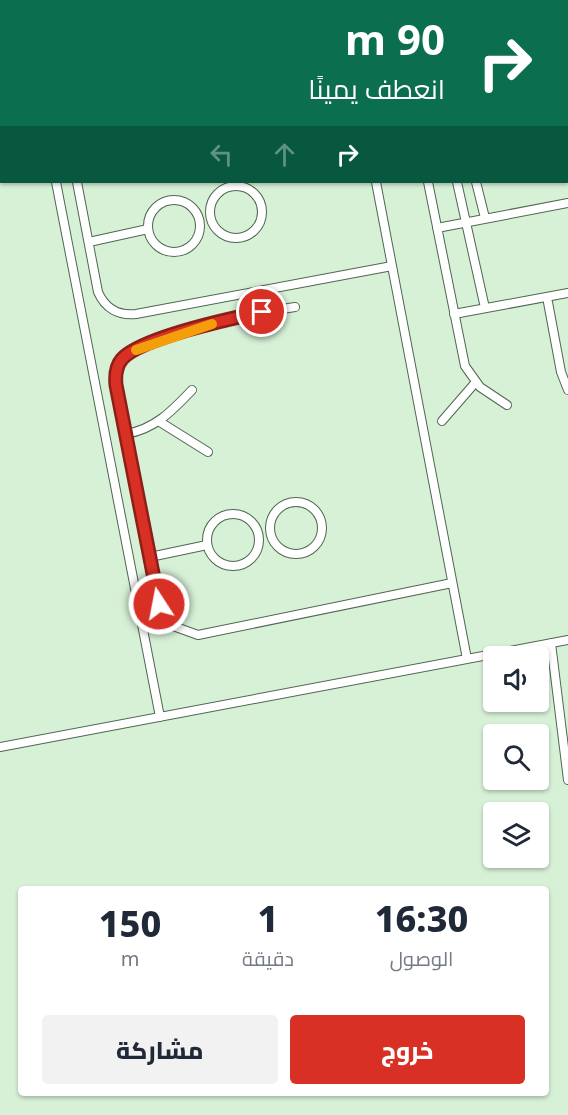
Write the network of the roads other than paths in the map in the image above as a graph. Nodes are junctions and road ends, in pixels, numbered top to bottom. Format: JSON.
{"nodes":[{"id":1,"x":56,"y":183,"type":"edge"},
{"id":2,"x":77,"y":183,"type":"edge"},
{"id":3,"x":375,"y":183,"type":"edge"},
{"id":4,"x":428,"y":183,"type":"edge"},
{"id":5,"x":457,"y":183,"type":"edge"},
{"id":6,"x":476,"y":183,"type":"edge"},
{"id":7,"x":568,"y":203,"type":"edge"},
{"id":8,"x":210,"y":217,"type":"junction"},
{"id":9,"x":485,"y":218,"type":"junction"},
{"id":10,"x":200,"y":219,"type":"junction"},
{"id":11,"x":466,"y":222,"type":"junction"},
{"id":12,"x":437,"y":228,"type":"junction"},
{"id":13,"x":148,"y":230,"type":"junction"},
{"id":14,"x":89,"y":242,"type":"junction"},
{"id":15,"x":392,"y":266,"type":"junction"},
{"id":16,"x":568,"y":293,"type":"edge"},
{"id":17,"x":547,"y":297,"type":"junction"},
{"id":18,"x":296,"y":307,"type":"dead end"},
{"id":19,"x":485,"y":308,"type":"junction"},
{"id":20,"x":454,"y":314,"type":"junction"},
{"id":21,"x":475,"y":383,"type":"junction"},
{"id":22,"x":192,"y":390,"type":"dead end"},
{"id":23,"x":568,"y":390,"type":"edge"},
{"id":24,"x":507,"y":405,"type":"dead end"},
{"id":25,"x":442,"y":421,"type":"dead end"},
{"id":26,"x":160,"y":422,"type":"junction"},
{"id":27,"x":126,"y":434,"type":"junction"},
{"id":28,"x":208,"y":452,"type":"dead end"},
{"id":29,"x":271,"y":532,"type":"junction"},
{"id":30,"x":258,"y":535,"type":"junction"},
{"id":31,"x":207,"y":545,"type":"junction"},
{"id":32,"x":150,"y":557,"type":"junction"},
{"id":33,"x":452,"y":583,"type":"junction"},
{"id":34,"x":568,"y":640,"type":"edge"},
{"id":35,"x":551,"y":643,"type":"junction"},
{"id":36,"x":467,"y":659,"type":"junction"},
{"id":37,"x":160,"y":717,"type":"junction"},
{"id":38,"x":0,"y":747,"type":"edge"},
{"id":39,"x":568,"y":780,"type":"edge"}],
"edges":[{"from":1,"to":37,"type":"lane"},
{"from":2,"to":14,"type":"lane"},
{"from":3,"to":15,"type":"lane"},
{"from":4,"to":12,"type":"lane"},
{"from":5,"to":11,"type":"lane"},
{"from":6,"to":9,"type":"lane"},
{"from":7,"to":9,"type":"lane"},
{"from":8,"to":8,"type":"lane"},
{"from":8,"to":10,"type":"lane"},
{"from":9,"to":11,"type":"lane"},
{"from":10,"to":13,"type":"lane"},
{"from":10,"to":13,"type":"lane"},
{"from":11,"to":12,"type":"lane"},
{"from":11,"to":19,"type":"lane"},
{"from":12,"to":20,"type":"lane"},
{"from":13,"to":14,"type":"lane"},
{"from":14,"to":15,"type":"lane"},
{"from":15,"to":33,"type":"lane"},
{"from":16,"to":17,"type":"lane"},
{"from":17,"to":19,"type":"lane"},
{"from":17,"to":23,"type":"lane"},
{"from":18,"to":27,"type":"lane"},
{"from":19,"to":20,"type":"lane"},
{"from":20,"to":21,"type":"lane"},
{"from":21,"to":24,"type":"lane"},
{"from":21,"to":25,"type":"lane"},
{"from":22,"to":26,"type":"lane"},
{"from":26,"to":27,"type":"lane"},
{"from":26,"to":28,"type":"lane"},
{"from":27,"to":32,"type":"lane"},
{"from":29,"to":29,"type":"lane"},
{"from":29,"to":30,"type":"lane"},
{"from":30,"to":31,"type":"lane"},
{"from":30,"to":31,"type":"lane"},
{"from":31,"to":32,"type":"lane"},
{"from":32,"to":33,"type":"lane"},
{"from":33,"to":36,"type":"lane"},
{"from":34,"to":35,"type":"lane"},
{"from":35,"to":36,"type":"lane"},
{"from":35,"to":39,"type":"lane"},
{"from":36,"to":37,"type":"lane"},
{"from":37,"to":38,"type":"lane"}]}
